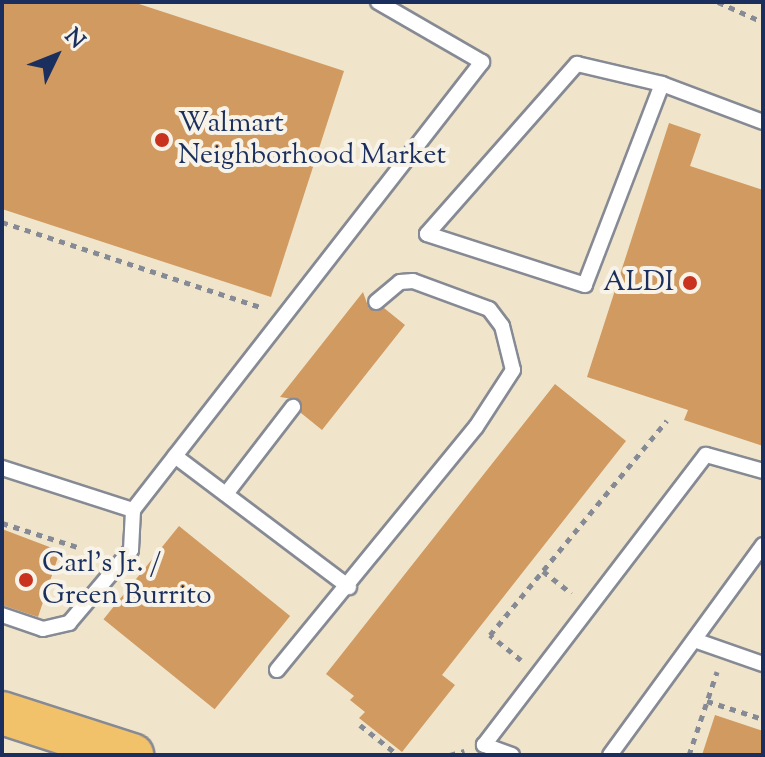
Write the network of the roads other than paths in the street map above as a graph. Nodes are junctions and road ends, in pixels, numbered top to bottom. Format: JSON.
{"nodes":[{"id":1,"x":378,"y":2,"type":"edge"},
{"id":2,"x":662,"y":84,"type":"junction"},
{"id":3,"x":763,"y":122,"type":"edge"},
{"id":4,"x":376,"y":302,"type":"dead end"},
{"id":5,"x":293,"y":407,"type":"dead end"},
{"id":6,"x":175,"y":456,"type":"junction"},
{"id":7,"x":2,"y":468,"type":"edge"},
{"id":8,"x":763,"y":471,"type":"edge"},
{"id":9,"x":226,"y":494,"type":"junction"},
{"id":10,"x":133,"y":510,"type":"junction"},
{"id":11,"x":763,"y":545,"type":"edge"},
{"id":12,"x":349,"y":587,"type":"junction"},
{"id":13,"x":2,"y":615,"type":"edge"},
{"id":14,"x":697,"y":641,"type":"junction"},
{"id":15,"x":763,"y":664,"type":"edge"},
{"id":16,"x":277,"y":670,"type":"dead end"},
{"id":17,"x":2,"y":713,"type":"edge"},
{"id":18,"x":132,"y":755,"type":"edge"},
{"id":19,"x":512,"y":755,"type":"edge"},
{"id":20,"x":610,"y":755,"type":"edge"}],
"edges":[{"from":1,"to":6,"type":"lane"},
{"from":2,"to":2,"type":"lane"},
{"from":2,"to":3,"type":"lane"},
{"from":4,"to":12,"type":"lane"},
{"from":5,"to":9,"type":"lane"},
{"from":6,"to":9,"type":"lane"},
{"from":6,"to":10,"type":"lane"},
{"from":7,"to":10,"type":"lane"},
{"from":8,"to":19,"type":"lane"},
{"from":9,"to":12,"type":"lane"},
{"from":10,"to":13,"type":"lane"},
{"from":11,"to":14,"type":"lane"},
{"from":12,"to":16,"type":"lane"},
{"from":14,"to":15,"type":"lane"},
{"from":14,"to":20,"type":"lane"},
{"from":17,"to":18,"type":"main road"}]}
